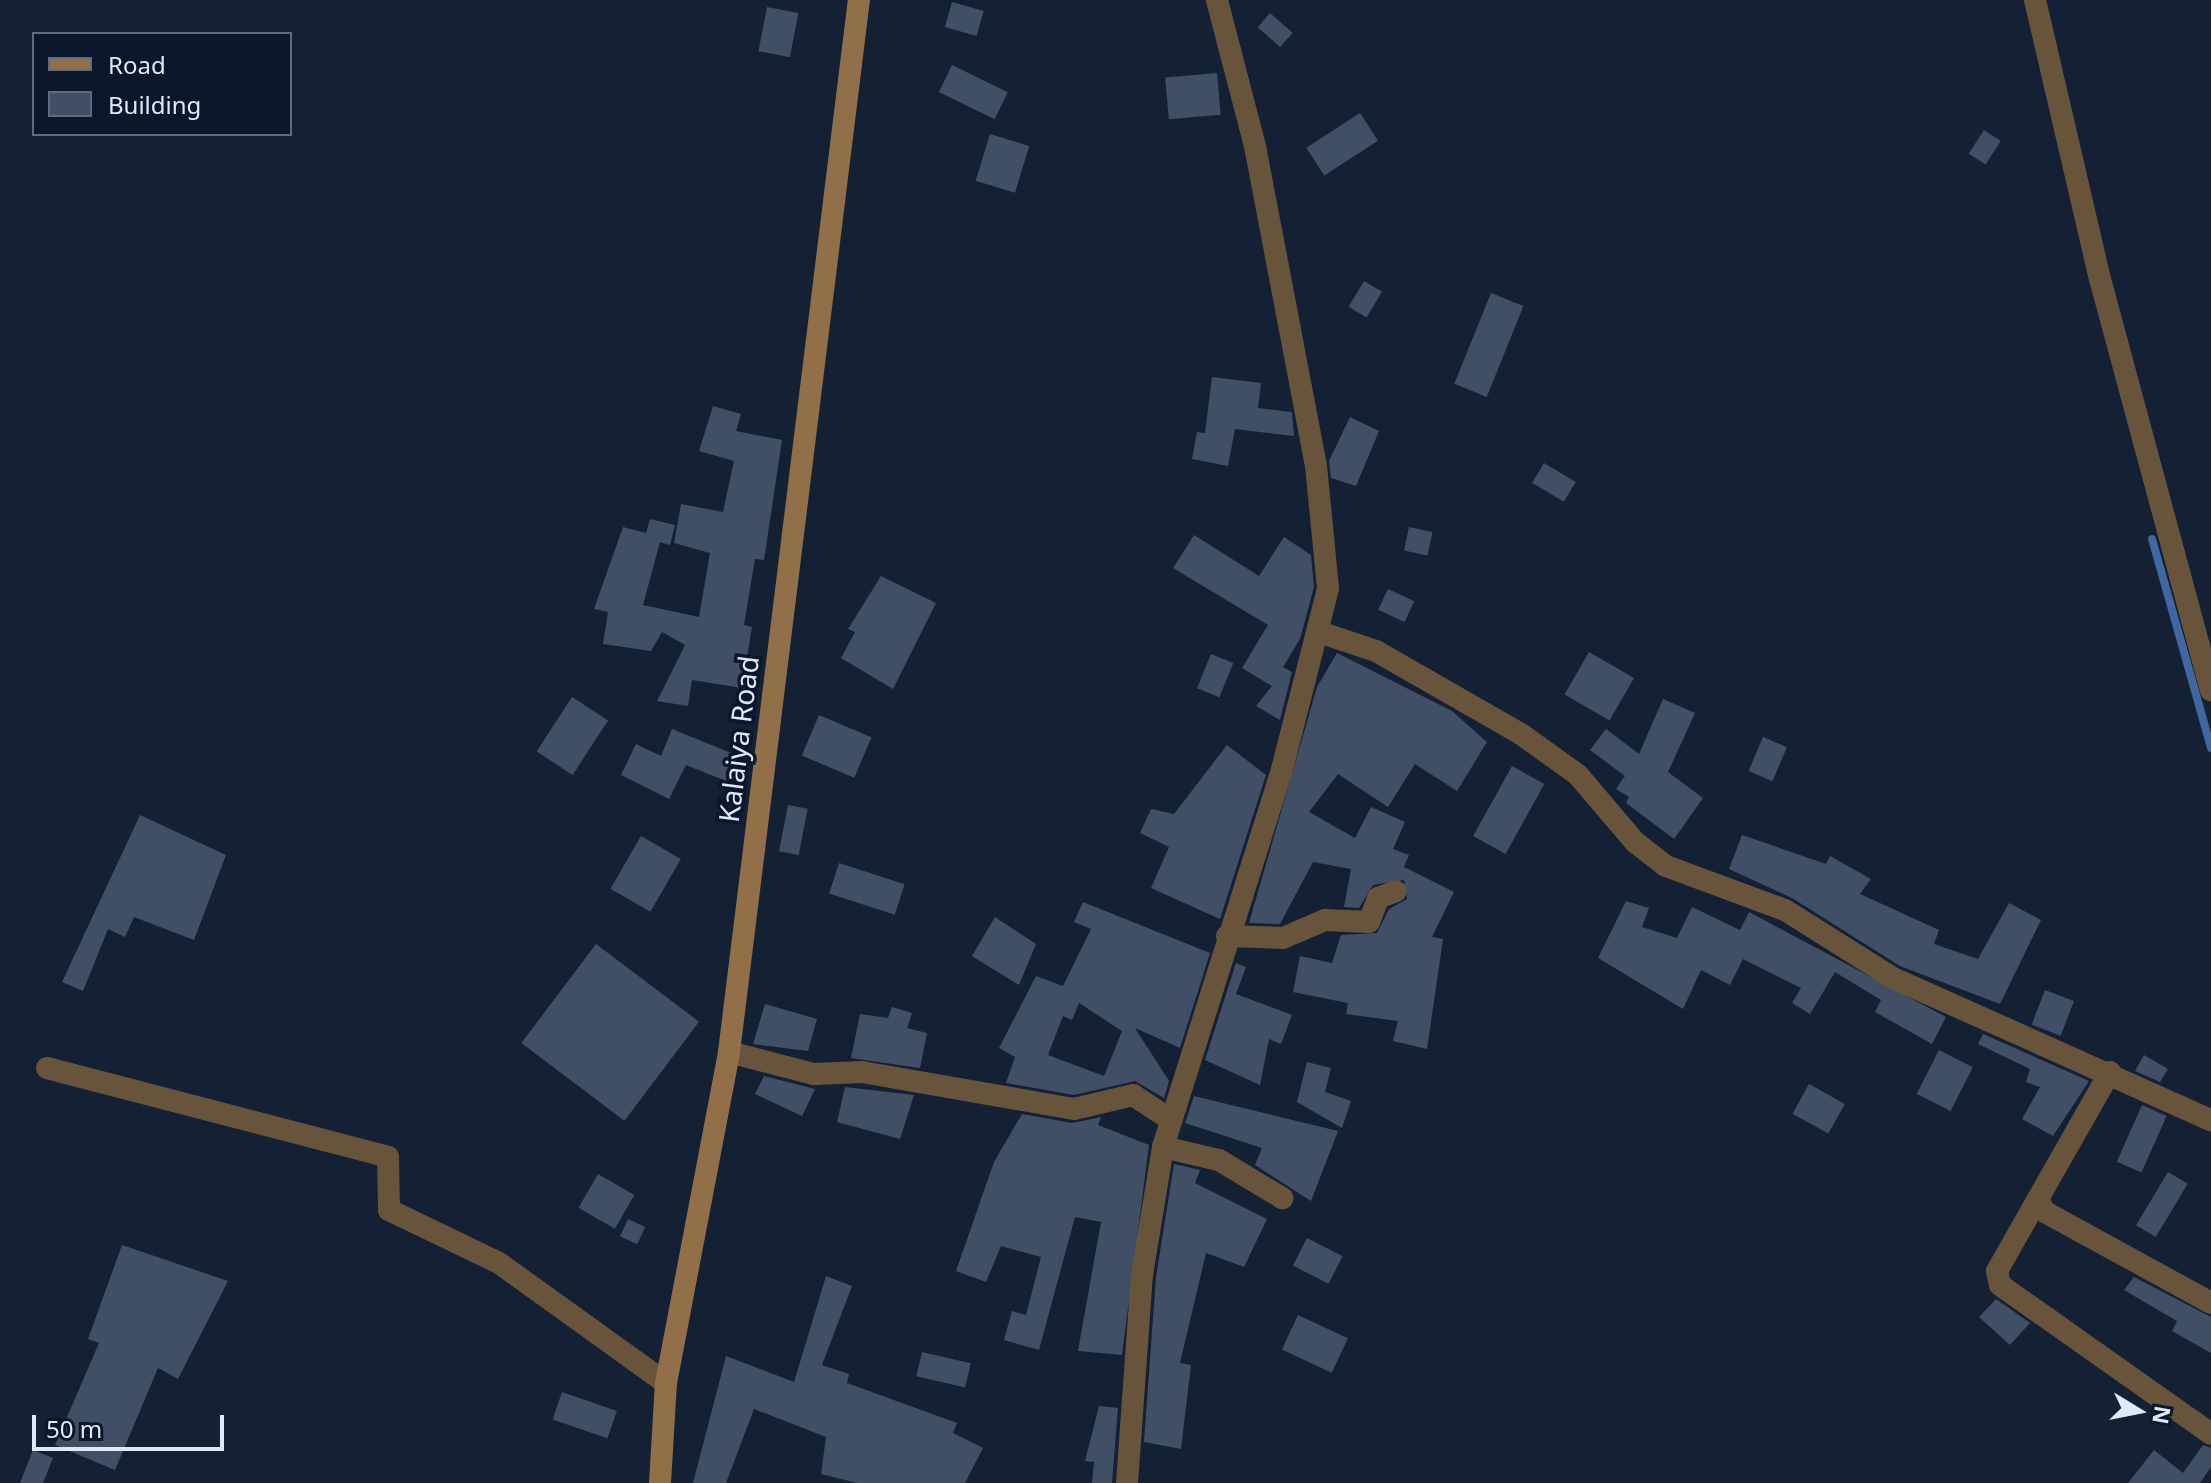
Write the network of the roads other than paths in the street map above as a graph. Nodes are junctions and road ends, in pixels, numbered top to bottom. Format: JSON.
{"nodes":[{"id":1,"x":859,"y":0,"type":"edge"},
{"id":2,"x":1217,"y":0,"type":"edge"},
{"id":3,"x":2035,"y":0,"type":"edge"},
{"id":4,"x":1319,"y":632,"type":"junction"},
{"id":5,"x":2211,"y":690,"type":"edge"},
{"id":6,"x":1396,"y":891,"type":"dead end"},
{"id":7,"x":1227,"y":936,"type":"junction"},
{"id":8,"x":729,"y":1052,"type":"junction"},
{"id":9,"x":47,"y":1068,"type":"dead end"},
{"id":10,"x":2110,"y":1072,"type":"junction"},
{"id":11,"x":1171,"y":1120,"type":"junction"},
{"id":12,"x":2211,"y":1120,"type":"edge"},
{"id":13,"x":1163,"y":1147,"type":"junction"},
{"id":14,"x":1282,"y":1198,"type":"dead end"},
{"id":15,"x":2038,"y":1200,"type":"junction"},
{"id":16,"x":2211,"y":1303,"type":"edge"},
{"id":17,"x":666,"y":1383,"type":"junction"},
{"id":18,"x":2211,"y":1434,"type":"edge"},
{"id":19,"x":660,"y":1483,"type":"edge"},
{"id":20,"x":1127,"y":1483,"type":"edge"}],
"edges":[{"from":1,"to":8,"type":"main road","name":"Kalaiya Road"},
{"from":2,"to":4,"type":"street"},
{"from":3,"to":5,"type":"street"},
{"from":4,"to":7,"type":"street"},
{"from":4,"to":10,"type":"street"},
{"from":6,"to":7,"type":"street"},
{"from":7,"to":11,"type":"street"},
{"from":8,"to":11,"type":"street"},
{"from":8,"to":17,"type":"main road","name":"Kalaiya Road"},
{"from":9,"to":17,"type":"street"},
{"from":10,"to":12,"type":"street"},
{"from":10,"to":15,"type":"street"},
{"from":11,"to":13,"type":"street"},
{"from":13,"to":14,"type":"street"},
{"from":13,"to":20,"type":"street"},
{"from":15,"to":16,"type":"street"},
{"from":15,"to":18,"type":"street"},
{"from":17,"to":19,"type":"main road","name":"Kalaiya Road"}]}
